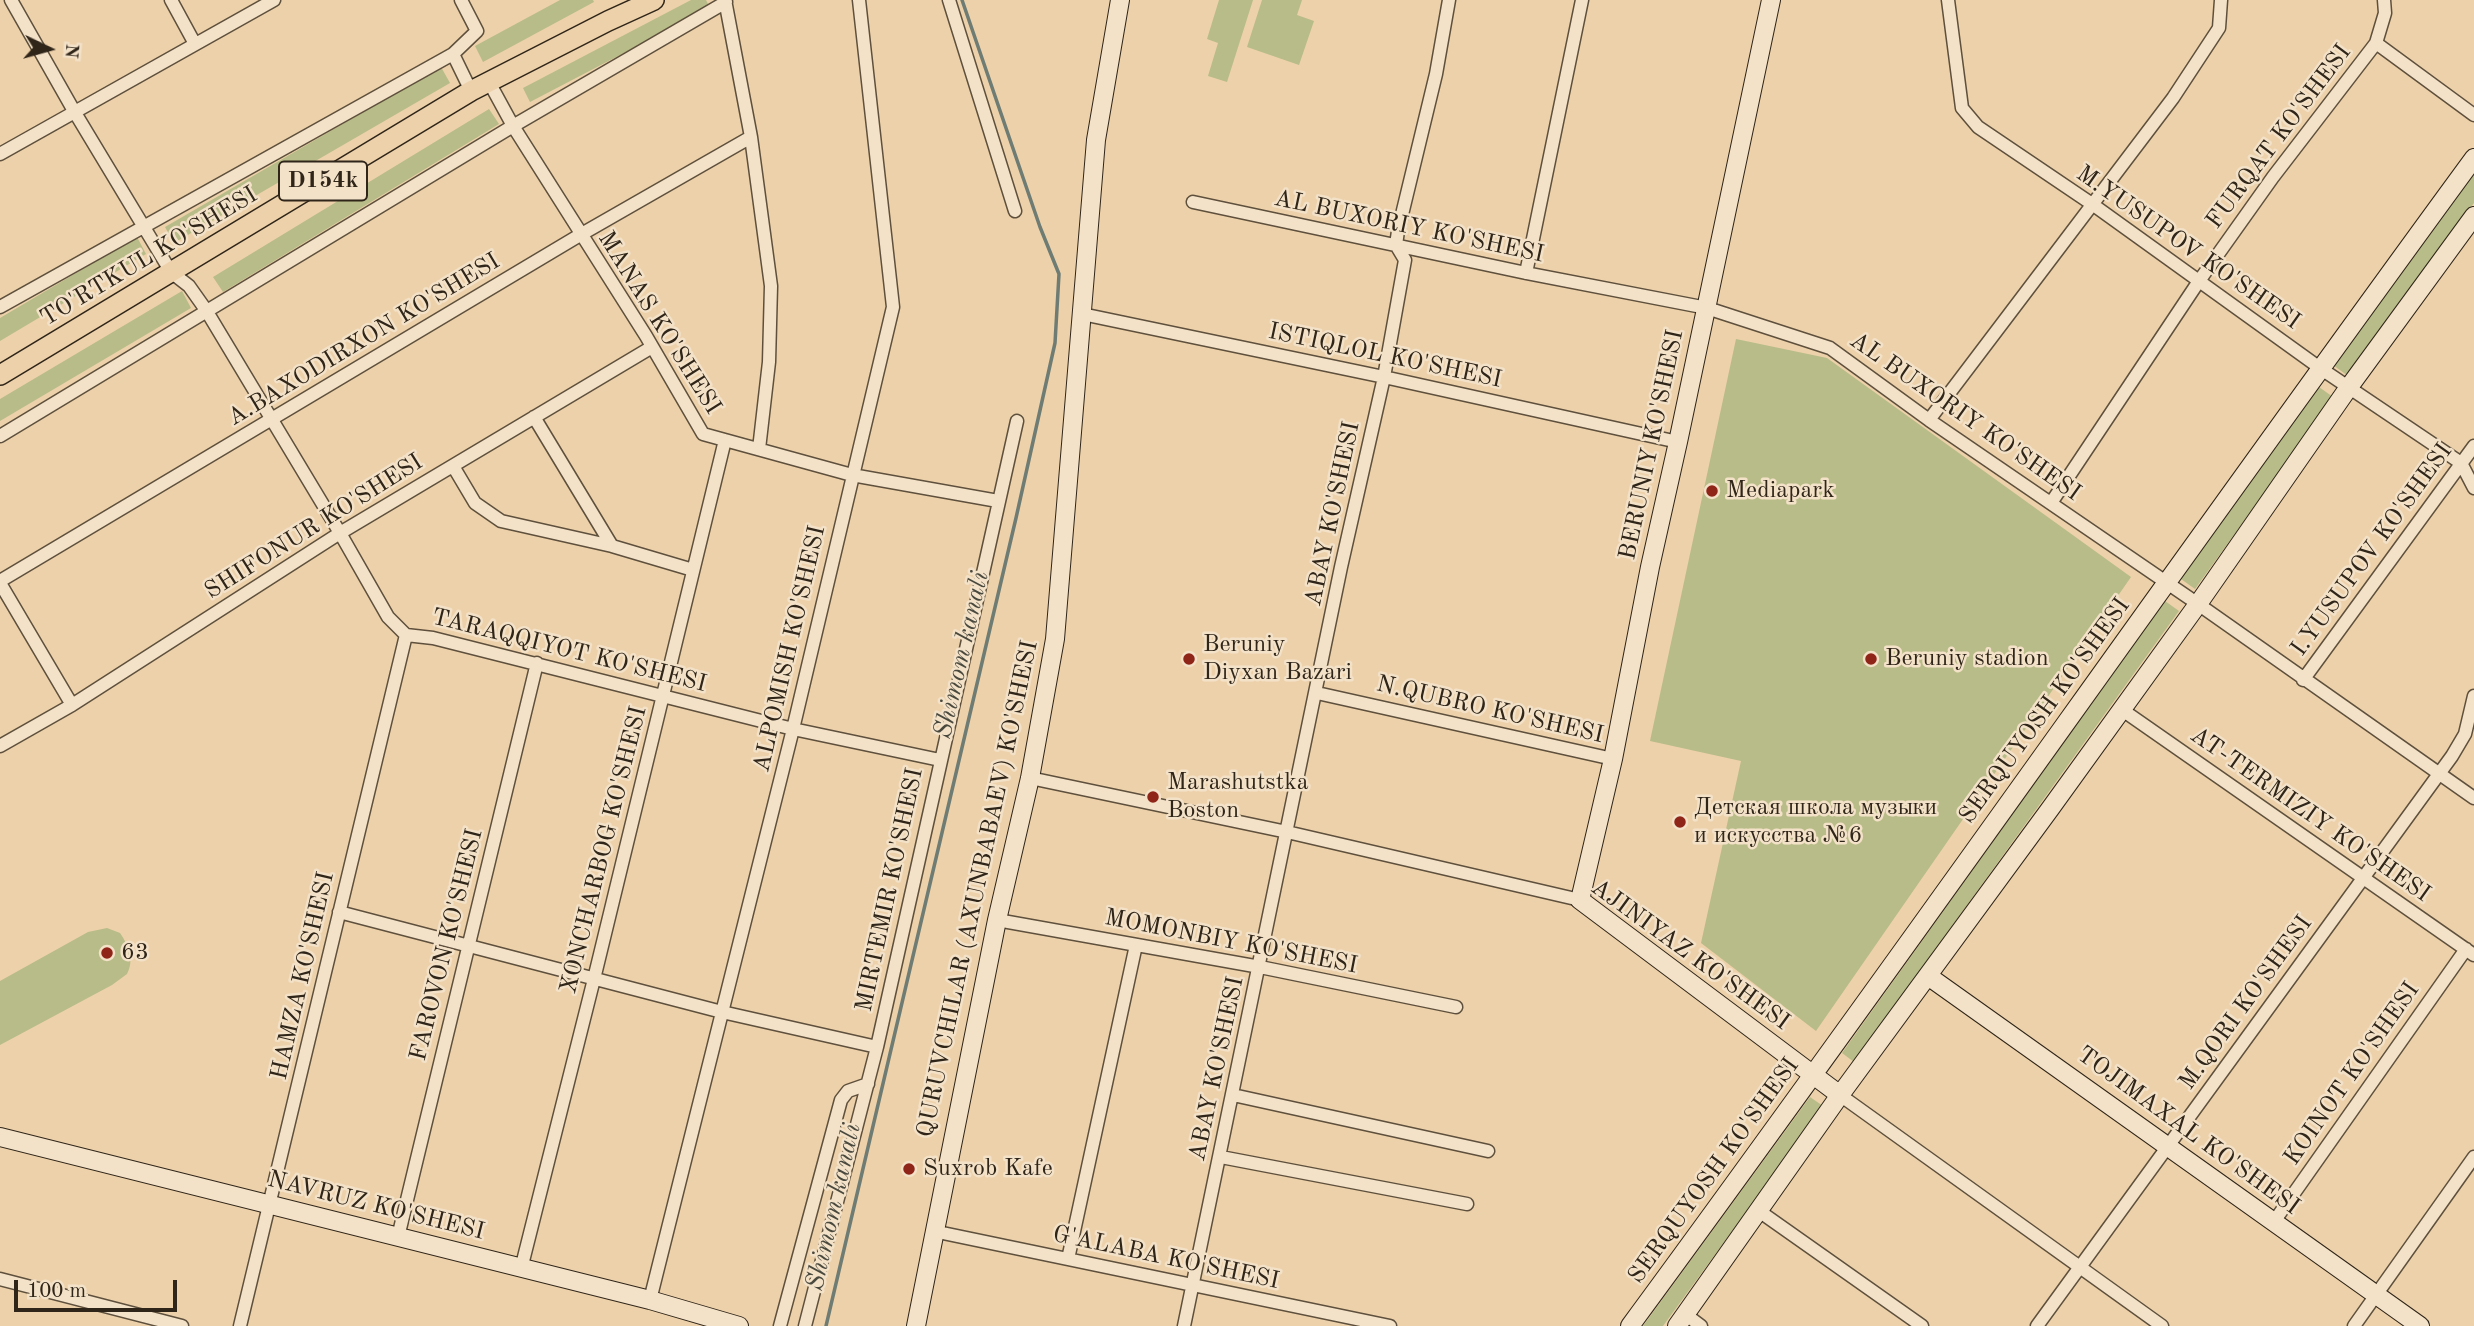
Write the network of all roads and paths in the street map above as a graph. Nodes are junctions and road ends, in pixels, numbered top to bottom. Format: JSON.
{"nodes":[{"id":1,"x":11,"y":0,"type":"edge"},
{"id":2,"x":171,"y":0,"type":"edge"},
{"id":3,"x":274,"y":0,"type":"edge"},
{"id":4,"x":461,"y":0,"type":"edge"},
{"id":5,"x":654,"y":0,"type":"edge"},
{"id":6,"x":859,"y":0,"type":"edge"},
{"id":7,"x":949,"y":0,"type":"edge"},
{"id":8,"x":1120,"y":0,"type":"edge"},
{"id":9,"x":1448,"y":0,"type":"edge"},
{"id":10,"x":1582,"y":0,"type":"edge"},
{"id":11,"x":1771,"y":0,"type":"edge"},
{"id":12,"x":1948,"y":0,"type":"edge"},
{"id":13,"x":2221,"y":0,"type":"edge"},
{"id":14,"x":2385,"y":0,"type":"edge"},
{"id":15,"x":726,"y":1,"type":"edge"},
{"id":16,"x":0,"y":6,"type":"edge"},
{"id":17,"x":2376,"y":43,"type":"junction"},
{"id":18,"x":195,"y":44,"type":"junction"},
{"id":19,"x":453,"y":54,"type":"junction"},
{"id":20,"x":489,"y":82,"type":"junction"},
{"id":21,"x":471,"y":91,"type":"junction"},
{"id":22,"x":74,"y":111,"type":"junction"},
{"id":23,"x":2474,"y":115,"type":"edge"},
{"id":24,"x":513,"y":126,"type":"junction"},
{"id":25,"x":751,"y":137,"type":"junction"},
{"id":26,"x":0,"y":154,"type":"edge"},
{"id":27,"x":2474,"y":158,"type":"edge"},
{"id":28,"x":1193,"y":202,"type":"dead end"},
{"id":29,"x":2092,"y":204,"type":"junction"},
{"id":30,"x":1015,"y":211,"type":"dead end"},
{"id":31,"x":2474,"y":216,"type":"edge"},
{"id":32,"x":144,"y":226,"type":"junction"},
{"id":33,"x":580,"y":235,"type":"junction"},
{"id":34,"x":1396,"y":245,"type":"junction"},
{"id":35,"x":171,"y":272,"type":"junction"},
{"id":36,"x":1526,"y":274,"type":"junction"},
{"id":37,"x":2199,"y":281,"type":"junction"},
{"id":38,"x":0,"y":307,"type":"edge"},
{"id":39,"x":1707,"y":308,"type":"junction"},
{"id":40,"x":205,"y":310,"type":"junction"},
{"id":41,"x":1082,"y":314,"type":"junction"},
{"id":42,"x":652,"y":347,"type":"junction"},
{"id":43,"x":2320,"y":368,"type":"junction"},
{"id":44,"x":0,"y":375,"type":"edge"},
{"id":45,"x":1384,"y":377,"type":"junction"},
{"id":46,"x":2349,"y":387,"type":"junction"},
{"id":47,"x":534,"y":417,"type":"junction"},
{"id":48,"x":272,"y":420,"type":"junction"},
{"id":49,"x":1929,"y":420,"type":"junction"},
{"id":50,"x":1017,"y":421,"type":"dead end"},
{"id":51,"x":0,"y":436,"type":"edge"},
{"id":52,"x":725,"y":440,"type":"junction"},
{"id":53,"x":1678,"y":442,"type":"junction"},
{"id":54,"x":2474,"y":446,"type":"edge"},
{"id":55,"x":759,"y":449,"type":"junction"},
{"id":56,"x":2461,"y":463,"type":"junction"},
{"id":57,"x":453,"y":466,"type":"junction"},
{"id":58,"x":852,"y":475,"type":"junction"},
{"id":59,"x":2474,"y":488,"type":"edge"},
{"id":60,"x":998,"y":501,"type":"junction"},
{"id":61,"x":2051,"y":503,"type":"junction"},
{"id":62,"x":340,"y":533,"type":"junction"},
{"id":63,"x":612,"y":546,"type":"junction"},
{"id":64,"x":692,"y":570,"type":"junction"},
{"id":65,"x":0,"y":582,"type":"edge"},
{"id":66,"x":2167,"y":583,"type":"junction"},
{"id":67,"x":2198,"y":604,"type":"junction"},
{"id":68,"x":406,"y":635,"type":"junction"},
{"id":69,"x":537,"y":663,"type":"junction"},
{"id":70,"x":2303,"y":680,"type":"junction"},
{"id":71,"x":1317,"y":692,"type":"junction"},
{"id":72,"x":663,"y":694,"type":"junction"},
{"id":73,"x":2474,"y":696,"type":"edge"},
{"id":74,"x":72,"y":705,"type":"junction"},
{"id":75,"x":2121,"y":709,"type":"junction"},
{"id":76,"x":793,"y":729,"type":"junction"},
{"id":77,"x":0,"y":746,"type":"edge"},
{"id":78,"x":1613,"y":759,"type":"junction"},
{"id":79,"x":940,"y":760,"type":"junction"},
{"id":80,"x":2439,"y":775,"type":"junction"},
{"id":81,"x":1030,"y":778,"type":"junction"},
{"id":82,"x":2474,"y":798,"type":"edge"},
{"id":83,"x":1287,"y":832,"type":"junction"},
{"id":84,"x":2364,"y":878,"type":"junction"},
{"id":85,"x":1580,"y":900,"type":"junction"},
{"id":86,"x":339,"y":912,"type":"junction"},
{"id":87,"x":997,"y":920,"type":"junction"},
{"id":88,"x":467,"y":945,"type":"junction"},
{"id":89,"x":1136,"y":945,"type":"junction"},
{"id":90,"x":2470,"y":952,"type":"edge"},
{"id":91,"x":1260,"y":967,"type":"junction"},
{"id":92,"x":1928,"y":976,"type":"junction"},
{"id":93,"x":594,"y":979,"type":"junction"},
{"id":94,"x":1456,"y":1007,"type":"dead end"},
{"id":95,"x":722,"y":1012,"type":"junction"},
{"id":96,"x":877,"y":1047,"type":"junction"},
{"id":97,"x":1815,"y":1076,"type":"junction"},
{"id":98,"x":867,"y":1084,"type":"junction"},
{"id":99,"x":1233,"y":1094,"type":"junction"},
{"id":100,"x":1840,"y":1094,"type":"junction"},
{"id":101,"x":0,"y":1137,"type":"edge"},
{"id":102,"x":2168,"y":1146,"type":"junction"},
{"id":103,"x":1488,"y":1151,"type":"dead end"},
{"id":104,"x":1221,"y":1157,"type":"junction"},
{"id":105,"x":2474,"y":1157,"type":"edge"},
{"id":106,"x":271,"y":1204,"type":"junction"},
{"id":107,"x":1466,"y":1205,"type":"dead end"},
{"id":108,"x":1759,"y":1211,"type":"junction"},
{"id":109,"x":2273,"y":1223,"type":"junction"},
{"id":110,"x":933,"y":1231,"type":"junction"},
{"id":111,"x":398,"y":1237,"type":"junction"},
{"id":112,"x":1068,"y":1259,"type":"junction"},
{"id":113,"x":2080,"y":1266,"type":"junction"},
{"id":114,"x":521,"y":1269,"type":"junction"},
{"id":115,"x":0,"y":1279,"type":"edge"},
{"id":116,"x":1194,"y":1284,"type":"junction"},
{"id":117,"x":2375,"y":1296,"type":"junction"},
{"id":118,"x":650,"y":1300,"type":"junction"},
{"id":119,"x":1681,"y":1320,"type":"edge"},
{"id":120,"x":182,"y":1326,"type":"edge"},
{"id":121,"x":240,"y":1326,"type":"edge"},
{"id":122,"x":738,"y":1326,"type":"edge"},
{"id":123,"x":780,"y":1326,"type":"edge"},
{"id":124,"x":805,"y":1326,"type":"edge"},
{"id":125,"x":916,"y":1326,"type":"edge"},
{"id":126,"x":1184,"y":1326,"type":"edge"},
{"id":127,"x":1390,"y":1326,"type":"edge"},
{"id":128,"x":1630,"y":1326,"type":"edge"},
{"id":129,"x":1702,"y":1326,"type":"edge"},
{"id":130,"x":1922,"y":1326,"type":"edge"},
{"id":131,"x":2037,"y":1326,"type":"edge"},
{"id":132,"x":2162,"y":1326,"type":"edge"},
{"id":133,"x":2354,"y":1326,"type":"edge"},
{"id":134,"x":2420,"y":1326,"type":"edge"}],
"edges":[{"from":1,"to":16,"type":"street"},
{"from":1,"to":22,"type":"street","name":"TARAQQIYOT KO'SHESI"},
{"from":2,"to":18,"type":"street"},
{"from":3,"to":18,"type":"street"},
{"from":4,"to":19,"type":"street"},
{"from":5,"to":20,"type":"main road","name":"TO'RTKUL KO'SHESI","number":"D154k"},
{"from":6,"to":58,"type":"street","name":"ALPOMISH KO'SHESI"},
{"from":7,"to":30,"type":"street"},
{"from":8,"to":41,"type":"street","name":"QURUVCHILAR (AXUNBABAEV) KO'SHESI"},
{"from":9,"to":34,"type":"street","name":"ABAY KO'SHESI"},
{"from":10,"to":36,"type":"street"},
{"from":11,"to":39,"type":"street","name":"BERUNIY KO'SHESI"},
{"from":12,"to":29,"type":"street","name":"M.YUSUPOV KO'SHESI"},
{"from":13,"to":29,"type":"street"},
{"from":14,"to":17,"type":"street","name":"FURQAT KO'SHESI"},
{"from":15,"to":24,"type":"street"},
{"from":15,"to":25,"type":"street"},
{"from":17,"to":23,"type":"street"},
{"from":17,"to":37,"type":"street","name":"FURQAT KO'SHESI"},
{"from":18,"to":22,"type":"street"},
{"from":19,"to":21,"type":"street"},
{"from":19,"to":32,"type":"street"},
{"from":20,"to":21,"type":"main road","name":"TO'RTKUL KO'SHESI","number":"D154k"},
{"from":20,"to":24,"type":"street","name":"MANAS KO'SHESI"},
{"from":21,"to":35,"type":"main road","name":"TO'RTKUL KO'SHESI","number":"D154k"},
{"from":22,"to":26,"type":"street"},
{"from":22,"to":32,"type":"street","name":"TARAQQIYOT KO'SHESI"},
{"from":24,"to":33,"type":"street","name":"MANAS KO'SHESI"},
{"from":24,"to":40,"type":"street"},
{"from":25,"to":33,"type":"street","name":"A.BAXODIRXON KO'SHESI"},
{"from":25,"to":55,"type":"street"},
{"from":27,"to":43,"type":"street","name":"SERQUYOSH KO'SHESI"},
{"from":28,"to":34,"type":"street","name":"AL BUXORIY KO'SHESI"},
{"from":29,"to":37,"type":"street","name":"M.YUSUPOV KO'SHESI"},
{"from":29,"to":49,"type":"street"},
{"from":31,"to":46,"type":"street"},
{"from":32,"to":35,"type":"street","name":"TARAQQIYOT KO'SHESI"},
{"from":32,"to":38,"type":"street"},
{"from":33,"to":42,"type":"street","name":"MANAS KO'SHESI"},
{"from":33,"to":48,"type":"street","name":"A.BAXODIRXON KO'SHESI"},
{"from":34,"to":36,"type":"street","name":"AL BUXORIY KO'SHESI"},
{"from":34,"to":45,"type":"street","name":"ABAY KO'SHESI"},
{"from":35,"to":40,"type":"street","name":"TARAQQIYOT KO'SHESI"},
{"from":35,"to":44,"type":"main road","name":"TO'RTKUL KO'SHESI","number":"D154k"},
{"from":36,"to":39,"type":"street","name":"AL BUXORIY KO'SHESI"},
{"from":37,"to":43,"type":"street","name":"M.YUSUPOV KO'SHESI"},
{"from":37,"to":61,"type":"street","name":"FURQAT KO'SHESI"},
{"from":39,"to":49,"type":"street","name":"AL BUXORIY KO'SHESI"},
{"from":39,"to":53,"type":"street","name":"BERUNIY KO'SHESI"},
{"from":40,"to":48,"type":"street","name":"TARAQQIYOT KO'SHESI"},
{"from":40,"to":51,"type":"street"},
{"from":41,"to":45,"type":"street","name":"ISTIQLOL KO'SHESI"},
{"from":41,"to":81,"type":"street","name":"QURUVCHILAR (AXUNBABAEV) KO'SHESI"},
{"from":42,"to":47,"type":"street","name":"SHIFONUR KO'SHESI"},
{"from":42,"to":52,"type":"street","name":"MANAS KO'SHESI"},
{"from":43,"to":46,"type":"street","name":"M.YUSUPOV KO'SHESI"},
{"from":43,"to":66,"type":"street","name":"SERQUYOSH KO'SHESI"},
{"from":45,"to":53,"type":"street","name":"ISTIQLOL KO'SHESI"},
{"from":45,"to":71,"type":"street","name":"ABAY KO'SHESI"},
{"from":46,"to":56,"type":"street","name":"M.YUSUPOV KO'SHESI"},
{"from":46,"to":67,"type":"street"},
{"from":47,"to":57,"type":"street","name":"SHIFONUR KO'SHESI"},
{"from":47,"to":63,"type":"street"},
{"from":48,"to":62,"type":"street","name":"TARAQQIYOT KO'SHESI"},
{"from":48,"to":65,"type":"street","name":"A.BAXODIRXON KO'SHESI"},
{"from":49,"to":61,"type":"street","name":"AL BUXORIY KO'SHESI"},
{"from":50,"to":60,"type":"street","name":"MIRTEMIR KO'SHESI"},
{"from":52,"to":55,"type":"street","name":"MANAS KO'SHESI"},
{"from":52,"to":64,"type":"street","name":"XONCHARBOG KO'SHESI"},
{"from":53,"to":78,"type":"street","name":"BERUNIY KO'SHESI"},
{"from":54,"to":56,"type":"street","name":"I.YUSUPOV KO'SHESI"},
{"from":55,"to":58,"type":"street","name":"MANAS KO'SHESI"},
{"from":56,"to":59,"type":"street","name":"M.YUSUPOV KO'SHESI"},
{"from":56,"to":70,"type":"street","name":"I.YUSUPOV KO'SHESI"},
{"from":57,"to":62,"type":"street","name":"SHIFONUR KO'SHESI"},
{"from":57,"to":63,"type":"street"},
{"from":58,"to":60,"type":"street","name":"MANAS KO'SHESI"},
{"from":58,"to":76,"type":"street","name":"ALPOMISH KO'SHESI"},
{"from":60,"to":79,"type":"street","name":"MIRTEMIR KO'SHESI"},
{"from":61,"to":66,"type":"street","name":"AL BUXORIY KO'SHESI"},
{"from":62,"to":68,"type":"street","name":"TARAQQIYOT KO'SHESI"},
{"from":62,"to":74,"type":"street","name":"SHIFONUR KO'SHESI"},
{"from":63,"to":64,"type":"street"},
{"from":64,"to":72,"type":"street","name":"XONCHARBOG KO'SHESI"},
{"from":65,"to":74,"type":"street"},
{"from":66,"to":67,"type":"street","name":"AL BUXORIY KO'SHESI"},
{"from":66,"to":97,"type":"street","name":"SERQUYOSH KO'SHESI"},
{"from":67,"to":70,"type":"street","name":"AL BUXORIY KO'SHESI"},
{"from":67,"to":75,"type":"street"},
{"from":68,"to":69,"type":"street","name":"TARAQQIYOT KO'SHESI"},
{"from":68,"to":86,"type":"street","name":"HAMZA KO'SHESI"},
{"from":69,"to":72,"type":"street","name":"TARAQQIYOT KO'SHESI"},
{"from":69,"to":88,"type":"street","name":"FAROVON KO'SHESI"},
{"from":70,"to":80,"type":"street","name":"AL BUXORIY KO'SHESI"},
{"from":71,"to":78,"type":"street","name":"N.QUBRO KO'SHESI"},
{"from":71,"to":83,"type":"street","name":"ABAY KO'SHESI"},
{"from":72,"to":76,"type":"street","name":"TARAQQIYOT KO'SHESI"},
{"from":72,"to":93,"type":"street","name":"XONCHARBOG KO'SHESI"},
{"from":73,"to":80,"type":"street","name":"M.QORI KO'SHESI"},
{"from":74,"to":77,"type":"street","name":"SHIFONUR KO'SHESI"},
{"from":75,"to":84,"type":"street","name":"AT-TERMIZIY KO'SHESI"},
{"from":75,"to":92,"type":"street"},
{"from":76,"to":79,"type":"street","name":"TARAQQIYOT KO'SHESI"},
{"from":76,"to":95,"type":"street","name":"ALPOMISH KO'SHESI"},
{"from":78,"to":85,"type":"street","name":"BERUNIY KO'SHESI"},
{"from":79,"to":96,"type":"street","name":"MIRTEMIR KO'SHESI"},
{"from":80,"to":82,"type":"street","name":"AL BUXORIY KO'SHESI"},
{"from":80,"to":84,"type":"street","name":"M.QORI KO'SHESI"},
{"from":81,"to":83,"type":"street","name":"AJINIYAZ KO'SHESI"},
{"from":81,"to":87,"type":"street","name":"QURUVCHILAR (AXUNBABAEV) KO'SHESI"},
{"from":83,"to":85,"type":"street","name":"AJINIYAZ KO'SHESI"},
{"from":83,"to":91,"type":"street","name":"ABAY KO'SHESI"},
{"from":84,"to":90,"type":"street","name":"AT-TERMIZIY KO'SHESI"},
{"from":84,"to":102,"type":"street","name":"M.QORI KO'SHESI"},
{"from":85,"to":97,"type":"street","name":"AJINIYAZ KO'SHESI"},
{"from":86,"to":88,"type":"street"},
{"from":86,"to":106,"type":"street","name":"HAMZA KO'SHESI"},
{"from":87,"to":89,"type":"street","name":"MOMONBIY KO'SHESI"},
{"from":87,"to":110,"type":"street","name":"QURUVCHILAR (AXUNBABAEV) KO'SHESI"},
{"from":88,"to":93,"type":"street"},
{"from":88,"to":111,"type":"street","name":"FAROVON KO'SHESI"},
{"from":89,"to":91,"type":"street","name":"MOMONBIY KO'SHESI"},
{"from":89,"to":112,"type":"street"},
{"from":90,"to":109,"type":"street","name":"KOINOT KO'SHESI"},
{"from":91,"to":94,"type":"street","name":"MOMONBIY KO'SHESI"},
{"from":91,"to":99,"type":"street","name":"ABAY KO'SHESI"},
{"from":92,"to":100,"type":"street"},
{"from":92,"to":102,"type":"street","name":"TOJIMAXAL KO'SHESI"},
{"from":93,"to":95,"type":"street"},
{"from":93,"to":114,"type":"street","name":"XONCHARBOG KO'SHESI"},
{"from":95,"to":96,"type":"street"},
{"from":95,"to":118,"type":"street","name":"ALPOMISH KO'SHESI"},
{"from":96,"to":98,"type":"street","name":"MIRTEMIR KO'SHESI"},
{"from":97,"to":100,"type":"street","name":"AJINIYAZ KO'SHESI"},
{"from":97,"to":128,"type":"street","name":"SERQUYOSH KO'SHESI"},
{"from":98,"to":123,"type":"street"},
{"from":98,"to":124,"type":"street","name":"MIRTEMIR KO'SHESI"},
{"from":99,"to":103,"type":"street"},
{"from":99,"to":104,"type":"street","name":"ABAY KO'SHESI"},
{"from":100,"to":108,"type":"street"},
{"from":100,"to":113,"type":"street","name":"AJINIYAZ KO'SHESI"},
{"from":101,"to":106,"type":"street","name":"NAVRUZ KO'SHESI"},
{"from":102,"to":109,"type":"street","name":"TOJIMAXAL KO'SHESI"},
{"from":102,"to":113,"type":"street","name":"M.QORI KO'SHESI"},
{"from":104,"to":107,"type":"street"},
{"from":104,"to":116,"type":"street","name":"ABAY KO'SHESI"},
{"from":105,"to":117,"type":"street"},
{"from":106,"to":111,"type":"street","name":"NAVRUZ KO'SHESI"},
{"from":106,"to":121,"type":"street","name":"HAMZA KO'SHESI"},
{"from":108,"to":119,"type":"street"},
{"from":108,"to":130,"type":"street"},
{"from":109,"to":117,"type":"street","name":"TOJIMAXAL KO'SHESI"},
{"from":110,"to":112,"type":"street","name":"G'ALABA KO'SHESI"},
{"from":110,"to":125,"type":"street","name":"QURUVCHILAR (AXUNBABAEV) KO'SHESI"},
{"from":111,"to":114,"type":"street","name":"NAVRUZ KO'SHESI"},
{"from":112,"to":116,"type":"street","name":"G'ALABA KO'SHESI"},
{"from":113,"to":131,"type":"street","name":"M.QORI KO'SHESI"},
{"from":113,"to":132,"type":"street","name":"AJINIYAZ KO'SHESI"},
{"from":114,"to":118,"type":"street","name":"NAVRUZ KO'SHESI"},
{"from":115,"to":120,"type":"street"},
{"from":116,"to":126,"type":"street","name":"ABAY KO'SHESI"},
{"from":116,"to":127,"type":"street","name":"G'ALABA KO'SHESI"},
{"from":117,"to":133,"type":"street"},
{"from":117,"to":134,"type":"street","name":"TOJIMAXAL KO'SHESI"},
{"from":118,"to":122,"type":"street","name":"NAVRUZ KO'SHESI"},
{"from":119,"to":129,"type":"street"}]}
